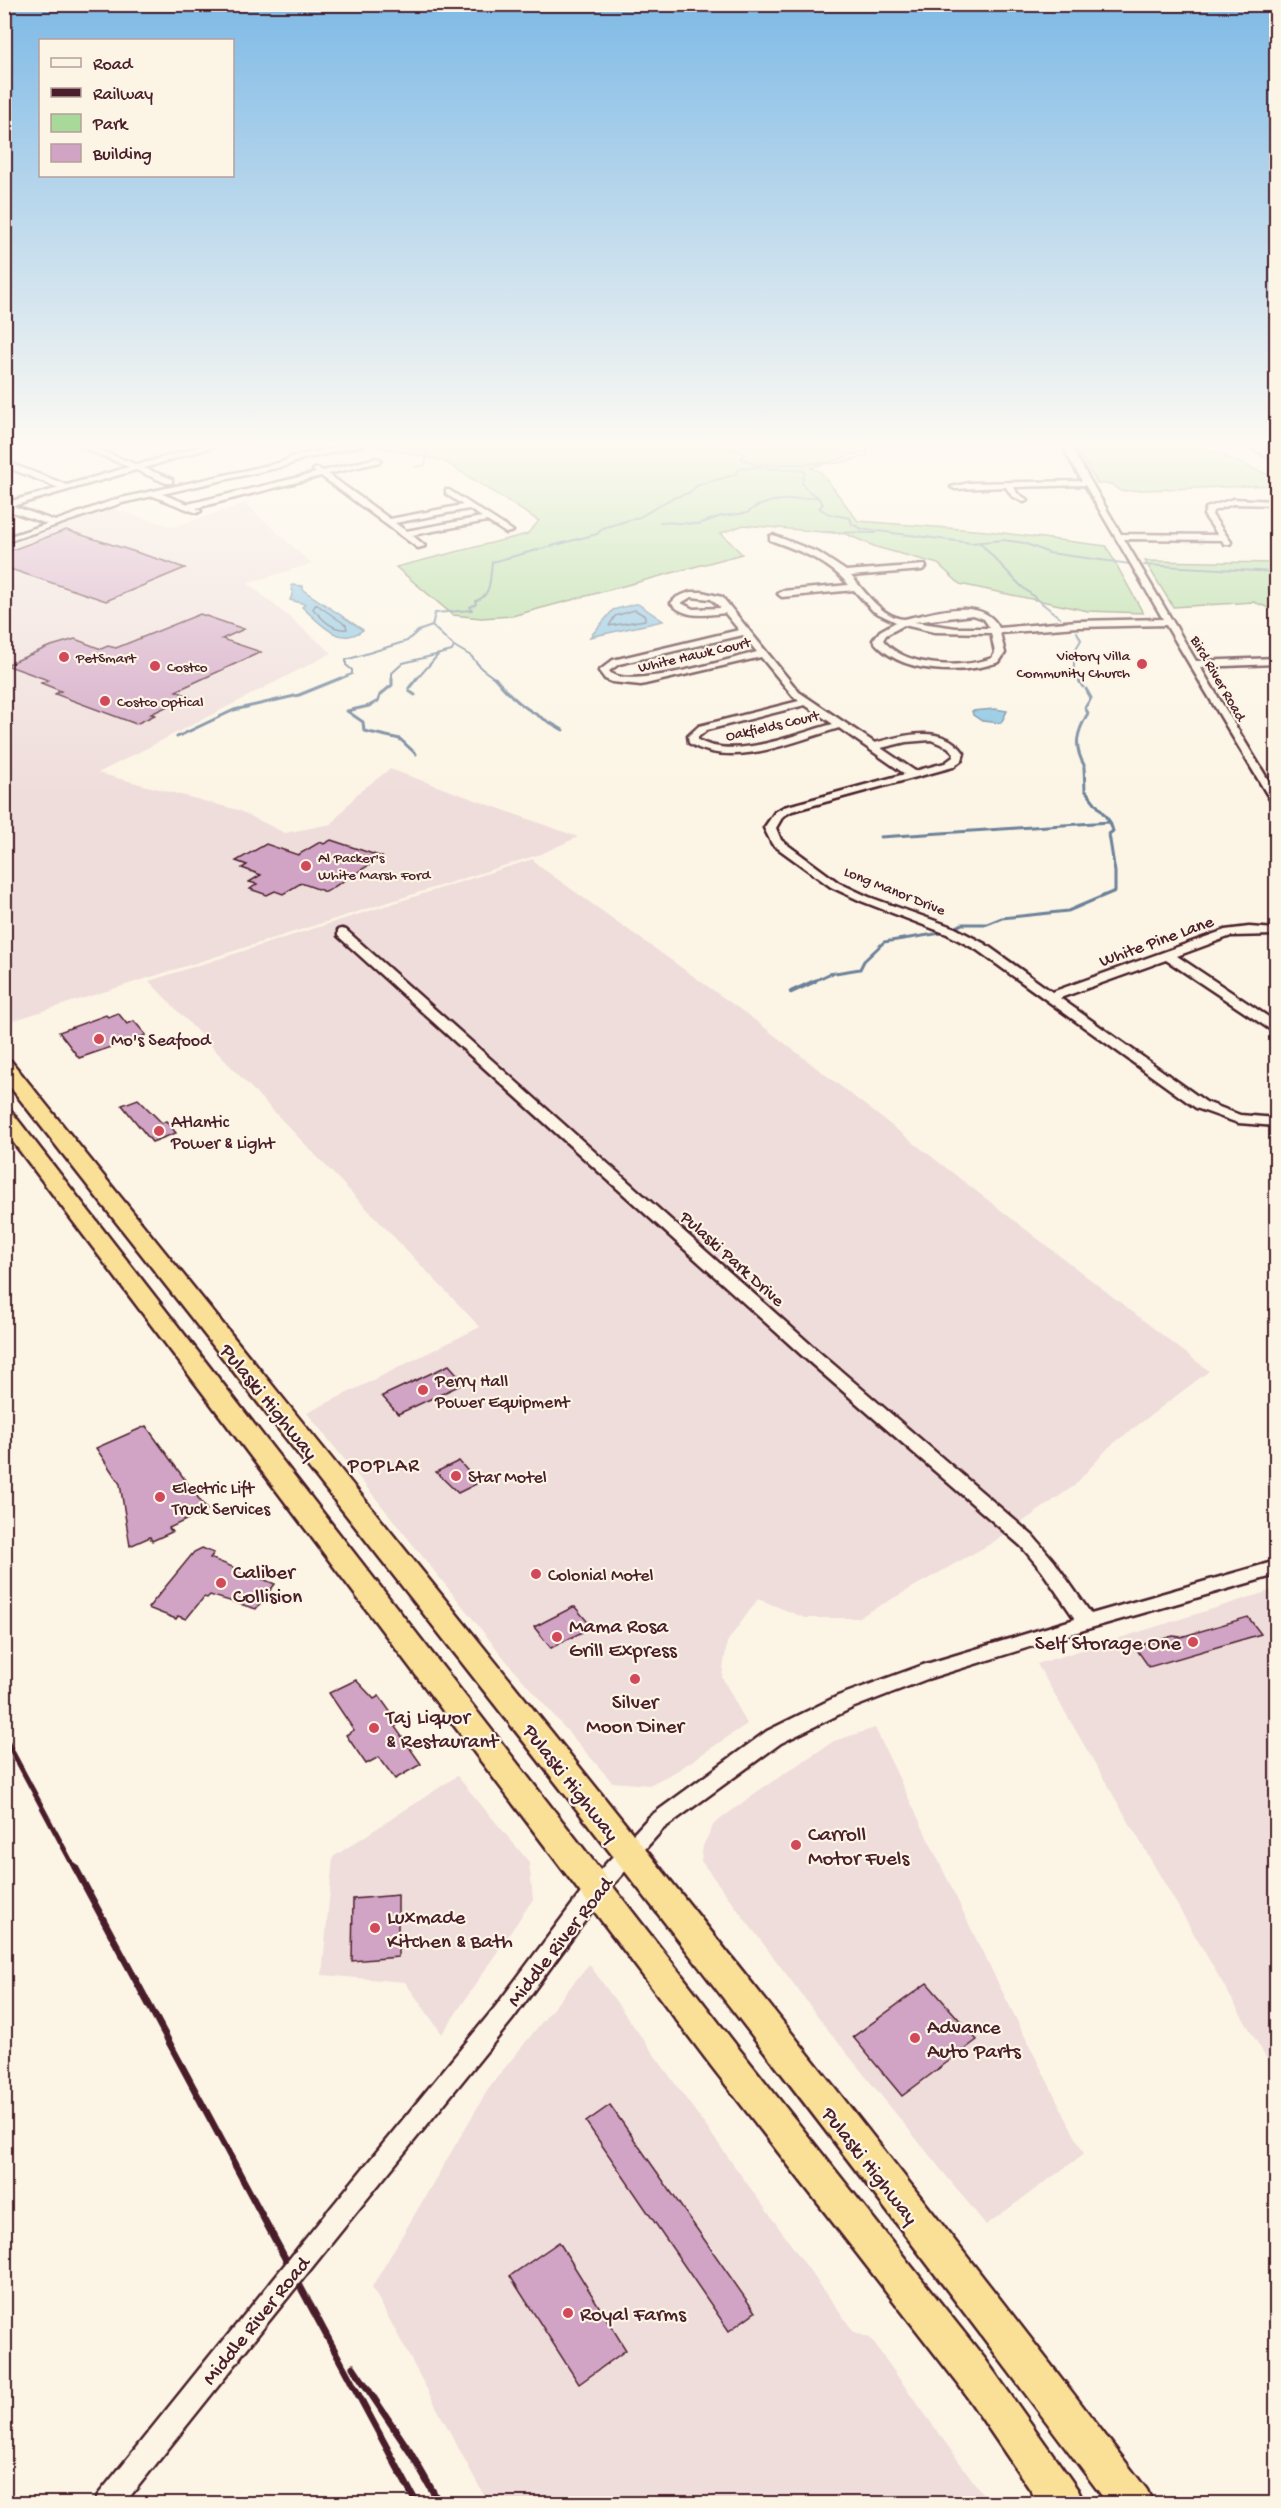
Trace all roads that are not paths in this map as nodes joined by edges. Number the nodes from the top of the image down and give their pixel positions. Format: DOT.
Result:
graph roads {
  1 [pos="827,561"];
  2 [pos="1134,561"];
  3 [pos="922,567"];
  4 [pos="845,574"];
  5 [pos="857,587"];
  6 [pos="782,594"];
  7 [pos="727,610"];
  8 [pos="1170,622"];
  9 [pos="904,623"];
  10 [pos="994,631"];
  11 [pos="743,632"];
  12 [pos="762,654"];
  13 [pos="1276,661"];
  14 [pos="1194,664"];
  15 [pos="806,702"];
  16 [pos="839,725"];
  17 [pos="872,747"];
  18 [pos="913,774"];
  19 [pos="1276,801"];
  20 [pos="1276,932"];
  21 [pos="342,933"];
  22 [pos="1167,956"];
  23 [pos="1050,997"];
  24 [pos="1276,1027"];
  25 [pos="4,1065"];
  26 [pos="4,1115"];
  27 [pos="1276,1122"];
  28 [pos="1276,1568"];
  29 [pos="1087,1622"];
  30 [pos="629,1854"];
  31 [pos="597,1889"];
  32 [pos="107,2504"];
  33 [pos="1064,2504"];
  34 [pos="1133,2504"];
  1 -- 4 [label="street"];
  2 -- 8 [label="street, Bird River Road"];
  3 -- 4 [label="street"];
  4 -- 5 [label="street"];
  5 -- 6 [label="street"];
  5 -- 9 [label="street"];
  7 -- 7 [label="street"];
  7 -- 11 [label="street"];
  8 -- 10 [label="street"];
  8 -- 14 [label="street, Bird River Road"];
  9 -- 10 [label="street"];
  9 -- 10 [label="street"];
  9 -- 10 [label="street"];
  11 -- 12 [label="street"];
  11 -- 12 [label="street, White Hawk Court"];
  12 -- 15 [label="street"];
  13 -- 14 [label="street"];
  14 -- 19 [label="street, Bird River Road"];
  15 -- 16 [label="street"];
  15 -- 16 [label="street, Oakfields Court"];
  16 -- 17 [label="street"];
  17 -- 18 [label="street"];
  17 -- 18 [label="street, Long Manor Drive"];
  18 -- 23 [label="street, Long Manor Drive"];
  20 -- 22 [label="street, White Pine Lane"];
  21 -- 29 [label="street, Pulaski Park Drive"];
  22 -- 23 [label="street, White Pine Lane"];
  22 -- 24 [label="street"];
  23 -- 27 [label="street, Long Manor Drive"];
  25 -- 30 [label="highway, Pulaski Highway"];
  26 -- 31 [label="highway, Pulaski Highway"];
  28 -- 29 [label="street, Middle River Road"];
  29 -- 30 [label="street, Middle River Road"];
  30 -- 31 [label="street, Middle River Road"];
  30 -- 34 [label="highway, Pulaski Highway"];
  31 -- 32 [label="street, Middle River Road, bridge"];
  31 -- 33 [label="highway, Pulaski Highway"];
}
